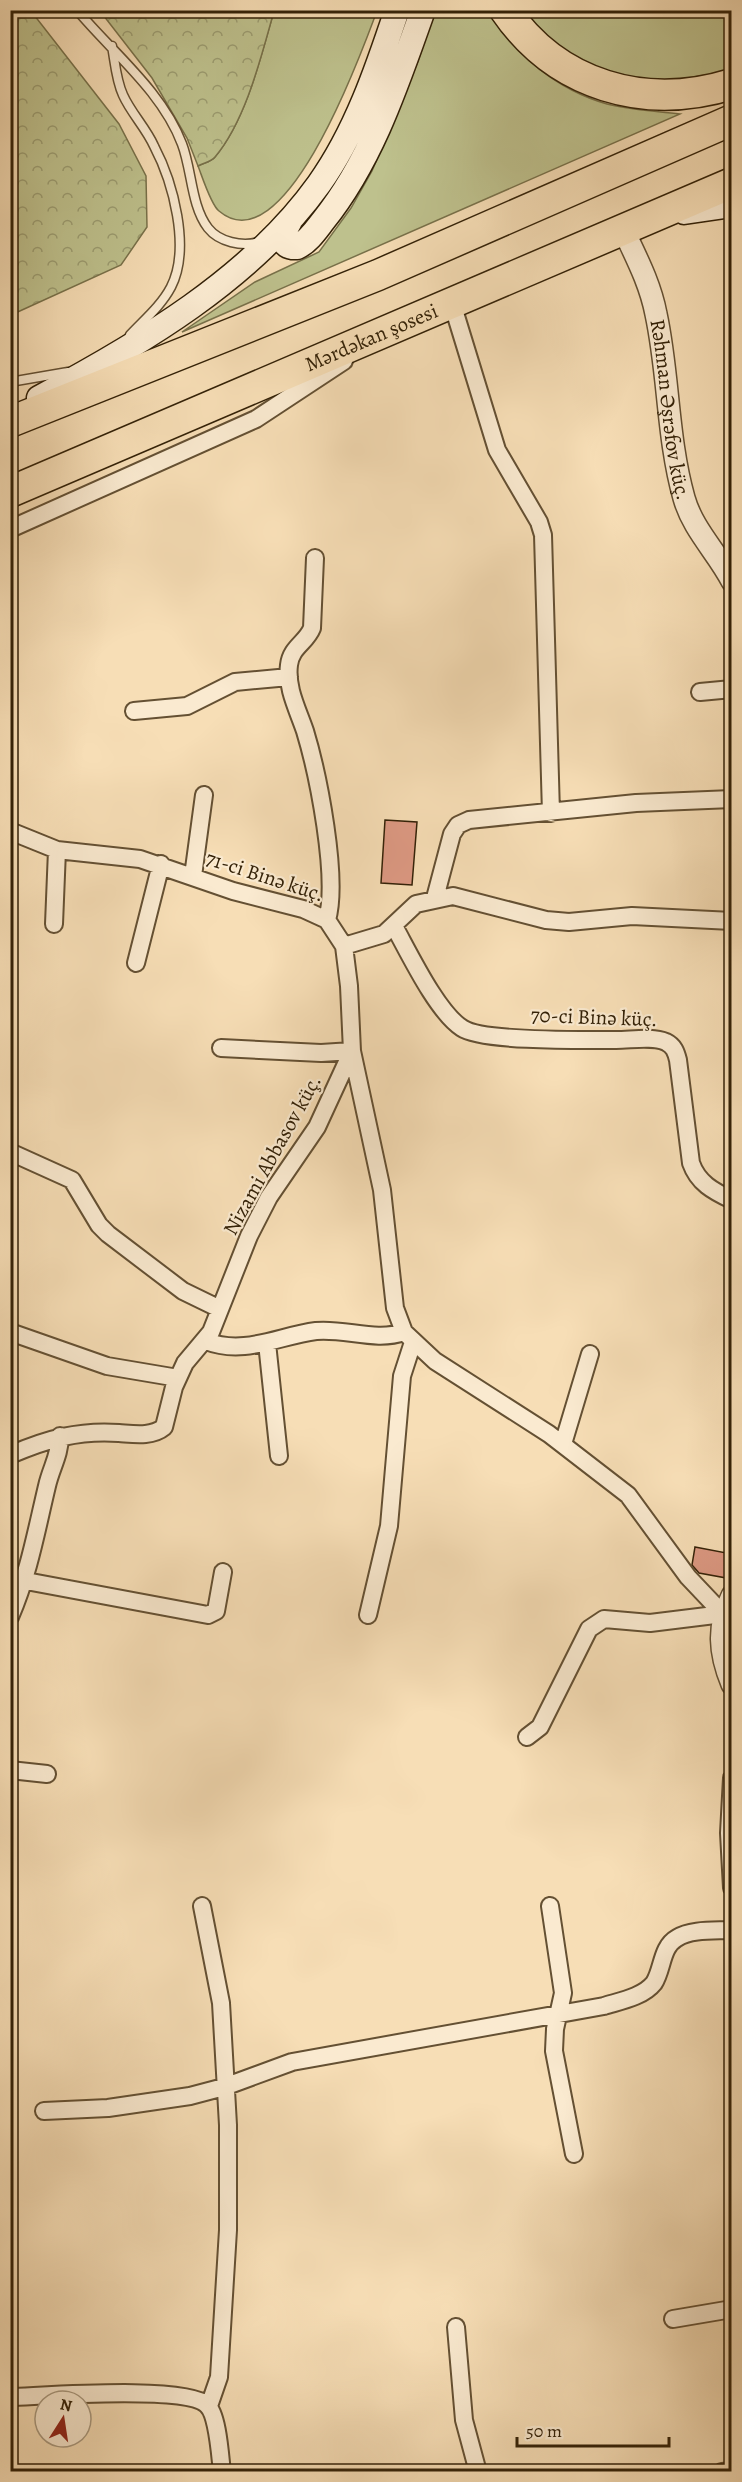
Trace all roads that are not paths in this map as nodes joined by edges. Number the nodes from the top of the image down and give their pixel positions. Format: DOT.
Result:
graph roads {
  1 [pos="77,10"];
  2 [pos="397,10"];
  3 [pos="423,10"];
  4 [pos="505,10"];
  5 [pos="85,15"];
  6 [pos="112,46"];
  7 [pos="732,84"];
  8 [pos="732,120"];
  9 [pos="732,183"];
  10 [pos="732,205"];
  11 [pos="290,221"];
  12 [pos="633,225"];
  13 [pos="272,237"];
  14 [pos="452,303"];
  15 [pos="251,323"];
  16 [pos="394,328"];
  17 [pos="172,346"];
  18 [pos="131,357"];
  19 [pos="99,367"];
  20 [pos="10,382"];
  21 [pos="10,413"];
  22 [pos="10,422"];
  23 [pos="10,492"];
  24 [pos="10,529"];
  25 [pos="315,558"];
  26 [pos="732,581"];
  27 [pos="289,677"];
  28 [pos="732,689"];
  29 [pos="700,692"];
  30 [pos="134,711"];
  31 [pos="204,795"];
  32 [pos="732,799"];
  33 [pos="551,813"];
  34 [pos="10,831"];
  35 [pos="57,850"];
  36 [pos="161,864"];
  37 [pos="193,876"];
  38 [pos="435,898"];
  39 [pos="327,920"];
  40 [pos="732,921"];
  41 [pos="54,924"];
  42 [pos="394,926"];
  43 [pos="344,946"];
  44 [pos="136,963"];
  45 [pos="221,1048"];
  46 [pos="352,1051"];
  47 [pos="10,1152"];
  48 [pos="732,1200"];
  49 [pos="220,1310"];
  50 [pos="10,1332"];
  51 [pos="408,1337"];
  52 [pos="206,1341"];
  53 [pos="267,1343"];
  54 [pos="590,1354"];
  55 [pos="178,1378"];
  56 [pos="60,1437"];
  57 [pos="563,1444"];
  58 [pos="10,1455"];
  59 [pos="279,1456"];
  60 [pos="223,1572"];
  61 [pos="26,1581"];
  62 [pos="727,1605"];
  63 [pos="368,1615"];
  64 [pos="10,1617"];
  65 [pos="732,1684"];
  66 [pos="527,1737"];
  67 [pos="10,1770"];
  68 [pos="47,1774"];
  69 [pos="732,1778"];
  70 [pos="732,1888"];
  71 [pos="202,1906"];
  72 [pos="550,1906"];
  73 [pos="732,1930"];
  74 [pos="558,2015"];
  75 [pos="224,2087"];
  76 [pos="44,2111"];
  77 [pos="574,2154"];
  78 [pos="732,2309"];
  79 [pos="673,2319"];
  80 [pos="456,2327"];
  81 [pos="10,2397"];
  82 [pos="209,2406"];
  83 [pos="732,2471"];
  84 [pos="222,2472"];
  85 [pos="478,2472"];
  86 [pos="722,2472"];
  1 -- 5 [label="lane"];
  2 -- 11 [label="main road"];
  3 -- 11 [label="main road"];
  4 -- 7 [label="highway"];
  5 -- 6 [label="lane"];
  6 -- 13 [label="lane"];
  6 -- 19 [label="lane"];
  8 -- 15 [label="highway"];
  9 -- 12 [label="highway, Mərdəkan şosesi"];
  10 -- 12 [label="main road"];
  11 -- 13 [label="main road"];
  12 -- 14 [label="highway, Mərdəkan şosesi"];
  12 -- 26 [label="street, Rəhman Əşrəfov küç."];
  13 -- 19 [label="main road"];
  14 -- 16 [label="highway, Mərdəkan şosesi"];
  14 -- 33 [label="street"];
  15 -- 17 [label="lane"];
  15 -- 22 [label="highway"];
  16 -- 23 [label="highway, Mərdəkan şosesi"];
  16 -- 24 [label="street"];
  18 -- 19 [label="lane"];
  19 -- 20 [label="lane"];
  19 -- 21 [label="main road"];
  25 -- 27 [label="street"];
  27 -- 30 [label="street"];
  27 -- 39 [label="street"];
  28 -- 29 [label="street"];
  31 -- 37 [label="street"];
  32 -- 33 [label="street"];
  33 -- 38 [label="street"];
  34 -- 35 [label="street, 71-ci Binə küç."];
  35 -- 36 [label="street, 71-ci Binə küç."];
  35 -- 41 [label="street"];
  36 -- 37 [label="street, 71-ci Binə küç."];
  36 -- 44 [label="street"];
  37 -- 39 [label="street, 71-ci Binə küç."];
  38 -- 40 [label="street"];
  38 -- 42 [label="street"];
  39 -- 43 [label="street, 71-ci Binə küç."];
  42 -- 43 [label="street"];
  42 -- 48 [label="street, 70-ci Binə küç."];
  43 -- 46 [label="street, Nizami Abbasov küç."];
  45 -- 46 [label="street"];
  46 -- 49 [label="street, Nizami Abbasov küç."];
  46 -- 51 [label="street"];
  47 -- 49 [label="street"];
  49 -- 52 [label="street, Nizami Abbasov küç."];
  50 -- 55 [label="street"];
  51 -- 53 [label="street"];
  51 -- 57 [label="street"];
  51 -- 63 [label="street"];
  52 -- 53 [label="street"];
  52 -- 55 [label="street, Nizami Abbasov küç."];
  53 -- 59 [label="street"];
  54 -- 57 [label="street"];
  55 -- 56 [label="street, Nizami Abbasov küç."];
  56 -- 58 [label="street, Nizami Abbasov küç."];
  56 -- 61 [label="street"];
  57 -- 62 [label="street"];
  60 -- 61 [label="street"];
  61 -- 64 [label="street"];
  62 -- 65 [label="street"];
  62 -- 66 [label="street"];
  67 -- 68 [label="street"];
  69 -- 70 [label="street"];
  71 -- 75 [label="street"];
  72 -- 74 [label="street"];
  73 -- 74 [label="street"];
  74 -- 75 [label="street"];
  74 -- 77 [label="street"];
  75 -- 76 [label="street"];
  75 -- 82 [label="street"];
  78 -- 79 [label="street"];
  80 -- 85 [label="street"];
  81 -- 82 [label="street"];
  82 -- 84 [label="street"];
  83 -- 86 [label="street"];
}
